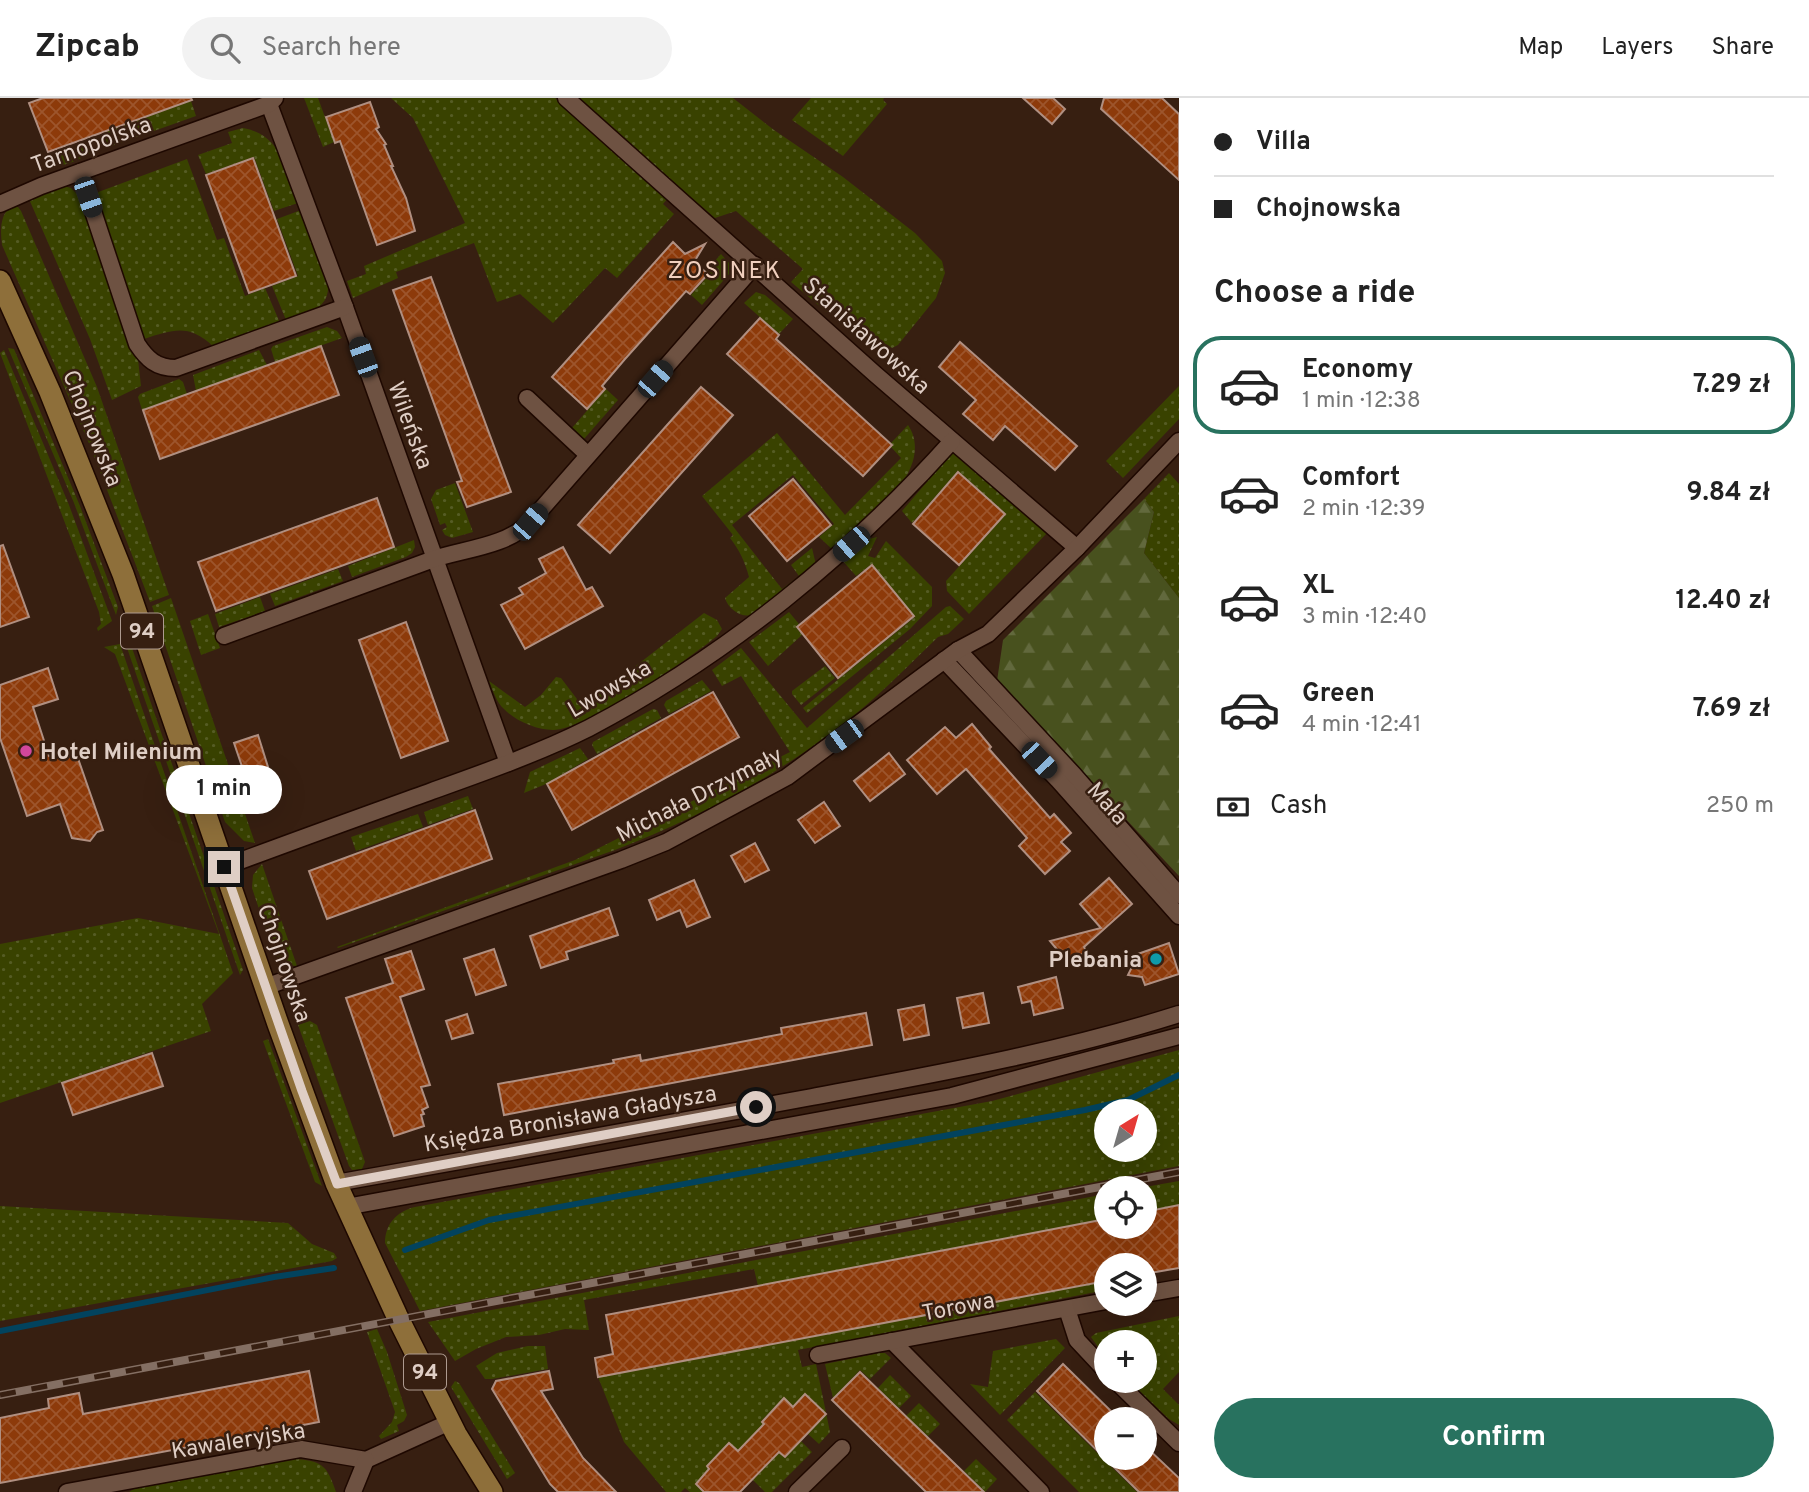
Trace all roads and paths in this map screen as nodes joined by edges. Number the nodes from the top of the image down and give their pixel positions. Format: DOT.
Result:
graph roads {
  1 [pos="566,98"];
  2 [pos="272,101"];
  3 [pos="80,172"];
  4 [pos="0,204"];
  5 [pos="755,265"];
  6 [pos="0,281"];
  7 [pos="345,307"];
  8 [pos="527,398"];
  9 [pos="952,441"];
  10 [pos="1179,441"];
  11 [pos="588,455"];
  12 [pos="1077,548"];
  13 [pos="434,559"];
  14 [pos="224,636"];
  15 [pos="951,655"];
  16 [pos="508,763"];
  17 [pos="224,867"];
  18 [pos="1179,895"];
  19 [pos="1179,916"];
  20 [pos="265,987"];
  21 [pos="1179,1014"];
  22 [pos="1179,1036"];
  23 [pos="337,1184"];
  24 [pos="346,1207"];
  25 [pos="1179,1288"];
  26 [pos="1157,1292"];
  27 [pos="1094,1303"];
  28 [pos="1067,1308"];
  29 [pos="892,1341"];
  30 [pos="818,1355"];
  31 [pos="1094,1358"];
  32 [pos="1128,1393"];
  33 [pos="450,1422"];
  34 [pos="1179,1443"];
  35 [pos="842,1448"];
  36 [pos="366,1460"];
  37 [pos="67,1492"];
  38 [pos="353,1492"];
  39 [pos="492,1492"];
  40 [pos="797,1492"];
  41 [pos="1041,1492"];
  1 -- 5 [label="street, Stanisławowska"];
  2 -- 3 [label="street, Tarnopolska"];
  2 -- 7 [label="street, Wileńska"];
  3 -- 4 [label="street, Tarnopolska"];
  3 -- 7 [label="street"];
  5 -- 9 [label="street, Stanisławowska"];
  5 -- 11 [label="street"];
  6 -- 17 [label="main road, Chojnowska / 94"];
  7 -- 13 [label="street, Wileńska"];
  8 -- 11 [label="street"];
  9 -- 12 [label="street, Stanisławowska"];
  9 -- 16 [label="street, Lwowska"];
  10 -- 12 [label="street, Michała Drzymały"];
  11 -- 13 [label="street"];
  12 -- 15 [label="street, Michała Drzymały"];
  13 -- 14 [label="street"];
  13 -- 16 [label="street, Wileńska"];
  15 -- 18 [label="street, Mała"];
  15 -- 19 [label="street, Mała"];
  15 -- 20 [label="street, Michała Drzymały"];
  16 -- 17 [label="street, Lwowska"];
  17 -- 20 [label="main road, Chojnowska / 94"];
  20 -- 23 [label="main road, Chojnowska / 94"];
  21 -- 23 [label="street, Księdza Bronisława Gładysza"];
  22 -- 24 [label="street, Księdza Bronisława Gładysza"];
  23 -- 24 [label="main road, Chojnowska / 94"];
  24 -- 33 [label="main road, Chojnowska / 94"];
  25 -- 26 [label="street"];
  27 -- 28 [label="street, Torowa"];
  28 -- 29 [label="street, Torowa"];
  28 -- 31 [label="street"];
  29 -- 30 [label="street, Torowa"];
  29 -- 41 [label="street"];
  32 -- 34 [label="street"];
  33 -- 36 [label="street"];
  33 -- 39 [label="main road, Chojnowska / 94"];
  35 -- 40 [label="street"];
  36 -- 37 [label="street, Kawaleryjska"];
  36 -- 38 [label="street"];
}
